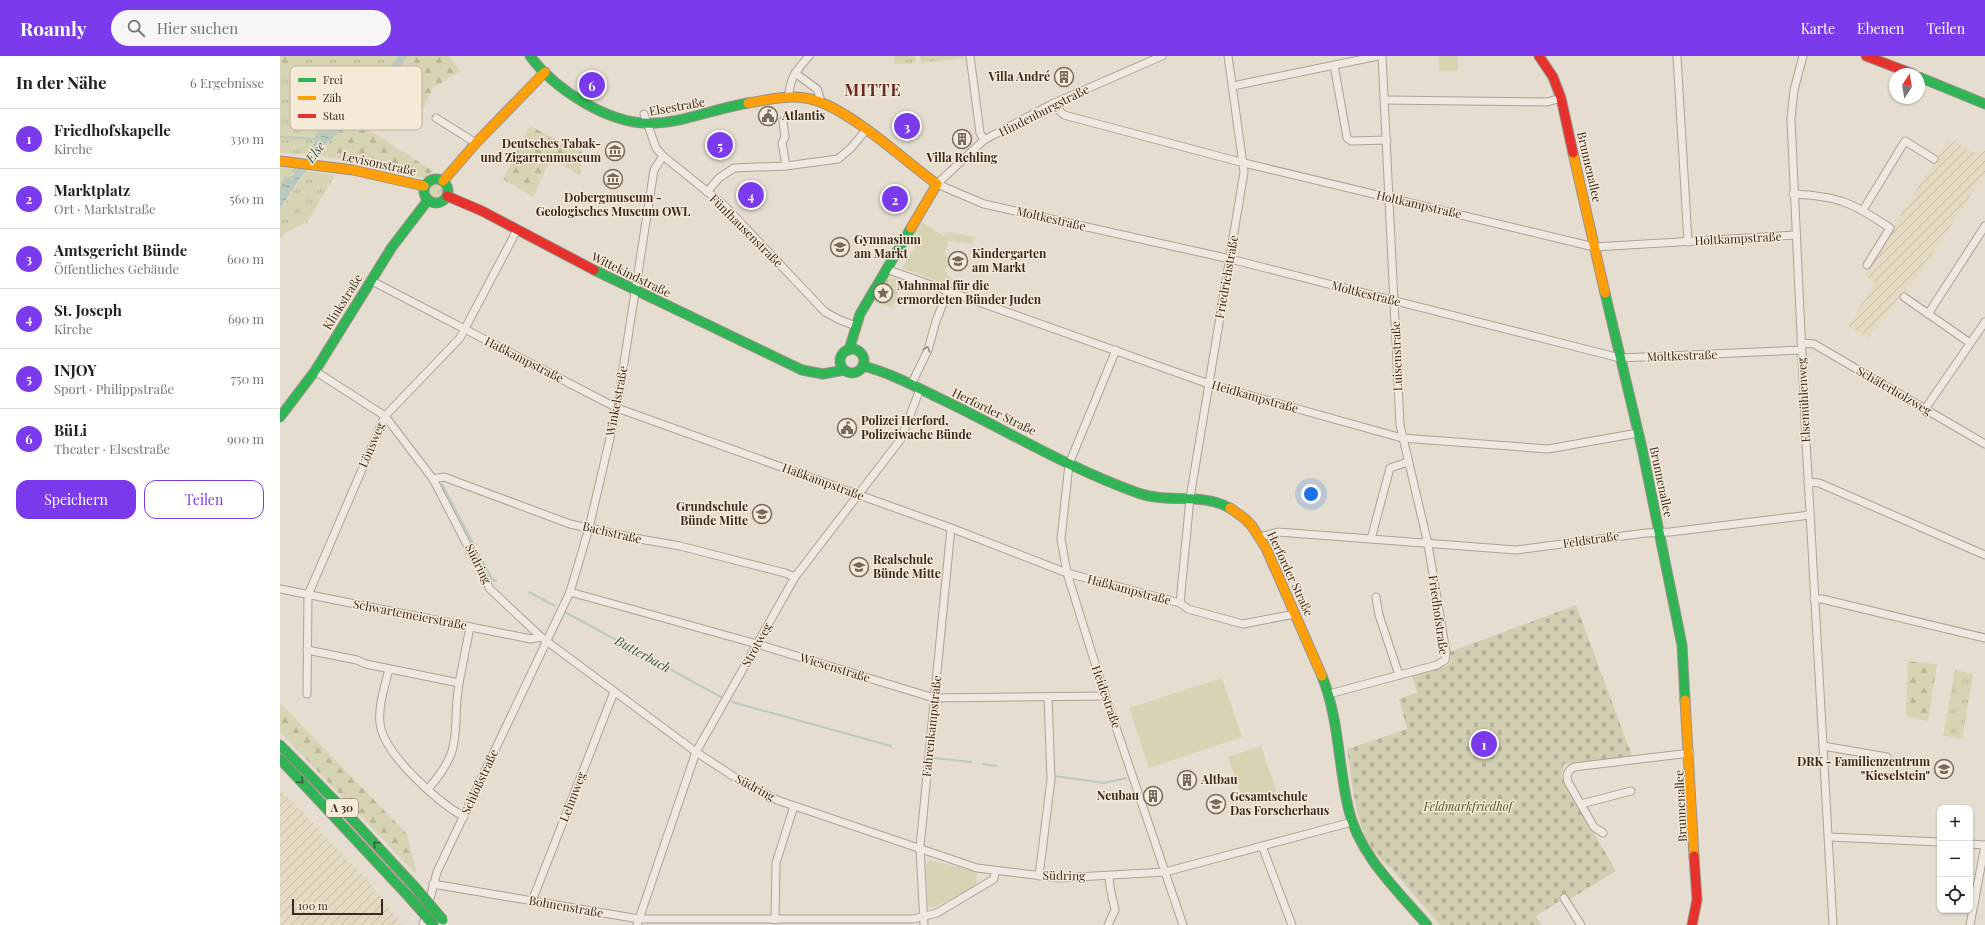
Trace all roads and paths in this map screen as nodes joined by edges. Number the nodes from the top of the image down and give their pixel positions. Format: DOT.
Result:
graph roads {
  1 [pos="530,56"];
  2 [pos="537,56"];
  3 [pos="809,56"];
  4 [pos="970,56"];
  5 [pos="1162,56"];
  6 [pos="1228,56"];
  7 [pos="1378,56"];
  8 [pos="1382,56"];
  9 [pos="1539,56"];
  10 [pos="1677,56"];
  11 [pos="1803,56"];
  12 [pos="1866,56"];
  13 [pos="1334,64"];
  14 [pos="1897,68"];
  15 [pos="545,72"];
  16 [pos="795,74"];
  17 [pos="1925,79"];
  18 [pos="1233,86"];
  19 [pos="789,97"];
  20 [pos="1562,98"];
  21 [pos="1385,100"];
  22 [pos="821,101"];
  23 [pos="1052,104"];
  24 [pos="1985,104"];
  25 [pos="644,114"];
  26 [pos="436,118"];
  27 [pos="783,121"];
  28 [pos="648,125"];
  29 [pos="866,130"];
  30 [pos="984,140"];
  31 [pos="1388,140"];
  32 [pos="476,143"];
  33 [pos="663,156"];
  34 [pos="1934,159"];
  35 [pos="280,161"];
  36 [pos="1244,163"];
  37 [pos="786,166"];
  38 [pos="443,181"];
  39 [pos="937,184"];
  40 [pos="424,186"];
  41 [pos="707,192"];
  42 [pos="1794,194"];
  43 [pos="447,196"];
  44 [pos="1390,198"];
  45 [pos="428,200"];
  46 [pos="1863,210"];
  47 [pos="1985,226"];
  48 [pos="518,230"];
  49 [pos="1796,236"];
  50 [pos="1688,242"];
  51 [pos="1594,247"];
  52 [pos="1230,259"];
  53 [pos="1867,265"];
  54 [pos="886,269"];
  55 [pos="370,280"];
  56 [pos="635,291"];
  57 [pos="948,291"];
  58 [pos="1904,297"];
  59 [pos="1395,302"];
  60 [pos="1928,314"];
  61 [pos="1985,322"];
  62 [pos="856,328"];
  63 [pos="465,330"];
  64 [pos="1800,342"];
  65 [pos="1970,343"];
  66 [pos="849,350"];
  67 [pos="1116,350"];
  68 [pos="1801,350"];
  69 [pos="1620,358"];
  70 [pos="862,359"];
  71 [pos="842,366"];
  72 [pos="315,371"];
  73 [pos="1209,384"];
  74 [pos="911,385"];
  75 [pos="920,389"];
  76 [pos="617,408"];
  77 [pos="1925,409"];
  78 [pos="385,416"];
  79 [pos="280,417"];
  80 [pos="1638,433"];
  81 [pos="1402,438"];
  82 [pos="1985,444"];
  83 [pos="1408,462"];
  84 [pos="1069,464"];
  85 [pos="433,479"];
  86 [pos="1808,482"];
  87 [pos="859,495"];
  88 [pos="1190,498"];
  89 [pos="1810,515"];
  90 [pos="588,528"];
  91 [pos="951,528"];
  92 [pos="1660,532"];
  93 [pos="1260,536"];
  94 [pos="1371,539"];
  95 [pos="1428,544"];
  96 [pos="1985,556"];
  97 [pos="1067,573"];
  98 [pos="795,577"];
  99 [pos="280,589"];
  100 [pos="570,592"];
  101 [pos="308,594"];
  102 [pos="1376,597"];
  103 [pos="1814,599"];
  104 [pos="1180,603"];
  105 [pos="1295,614"];
  106 [pos="470,627"];
  107 [pos="1985,638"];
  108 [pos="543,639"];
  109 [pos="757,644"];
  110 [pos="307,650"];
  111 [pos="389,669"];
  112 [pos="1399,676"];
  113 [pos="459,682"];
  114 [pos="614,692"];
  115 [pos="307,694"];
  116 [pos="1329,694"];
  117 [pos="1105,696"];
  118 [pos="1048,697"];
  119 [pos="934,698"];
  120 [pos="280,745"];
  121 [pos="1823,746"];
  122 [pos="696,752"];
  123 [pos="1690,753"];
  124 [pos="1887,757"];
  125 [pos="280,759"];
  126 [pos="428,789"];
  127 [pos="1631,790"];
  128 [pos="1580,804"];
  129 [pos="794,806"];
  130 [pos="464,817"];
  131 [pos="1352,822"];
  132 [pos="1604,833"];
  133 [pos="1829,837"];
  134 [pos="1937,842"];
  135 [pos="1973,844"];
  136 [pos="1985,845"];
  137 [pos="1262,846"];
  138 [pos="920,847"];
  139 [pos="995,871"];
  140 [pos="1165,872"];
  141 [pos="1039,876"];
  142 [pos="1109,876"];
  143 [pos="433,884"];
  144 [pos="1564,898"];
  145 [pos="532,901"];
  146 [pos="924,917"];
  147 [pos="775,920"];
  148 [pos="638,922"];
  149 [pos="445,923"];
  150 [pos="424,925"];
  151 [pos="434,925"];
  152 [pos="924,925"];
  153 [pos="1108,925"];
  154 [pos="1183,925"];
  155 [pos="1292,925"];
  156 [pos="1426,925"];
  157 [pos="1582,925"];
  158 [pos="1692,925"];
  159 [pos="1833,925"];
  160 [pos="1970,925"];
  1 -- 15 [label="main road, Elsestraße"];
  2 -- 15 [label="main road, Elsestraße"];
  3 -- 16 [label="street"];
  4 -- 30 [label="street"];
  5 -- 23 [label="street, Hindenburgstraße"];
  6 -- 18 [label="street, Friedrichstraße"];
  7 -- 13 [label="street"];
  8 -- 21 [label="street, Luisenstraße"];
  9 -- 20 [label="main road, Brunnenallee"];
  10 -- 50 [label="street"];
  11 -- 42 [label="street, Elsemühlenweg"];
  12 -- 14 [label="main road"];
  13 -- 18 [label="street"];
  13 -- 31 [label="street"];
  15 -- 28 [label="main road, Elsestraße"];
  15 -- 32 [label="main road"];
  16 -- 19 [label="street"];
  16 -- 22 [label="street"];
  17 -- 24 [label="main road"];
  18 -- 36 [label="street, Friedrichstraße"];
  19 -- 22 [label="main road, Elsestraße"];
  19 -- 28 [label="main road, Elsestraße"];
  20 -- 21 [label="street"];
  20 -- 51 [label="main road, Brunnenallee"];
  21 -- 31 [label="street, Luisenstraße"];
  22 -- 29 [label="main road"];
  23 -- 30 [label="street, Hindenburgstraße"];
  23 -- 36 [label="street, Holtkampstraße"];
  25 -- 28 [label="street, Fünfhausenstraße"];
  26 -- 32 [label="street"];
  27 -- 37 [label="street"];
  28 -- 33 [label="street, Fünfhausenstraße"];
  29 -- 37 [label="street"];
  29 -- 39 [label="main road"];
  30 -- 39 [label="street, Hindenburgstraße"];
  31 -- 44 [label="street, Luisenstraße"];
  32 -- 38 [label="main road"];
  33 -- 41 [label="street, Fünfhausenstraße"];
  33 -- 56 [label="street, Winkelstraße"];
  34 -- 46 [label="street"];
  35 -- 40 [label="main road, Levisonstraße"];
  36 -- 44 [label="street, Holtkampstraße"];
  36 -- 52 [label="street, Friedrichstraße"];
  37 -- 41 [label="street"];
  38 -- 40 [label="main road"];
  38 -- 43 [label="main road"];
  39 -- 52 [label="street, Moltkestraße"];
  39 -- 54 [label="main road"];
  40 -- 45 [label="main road"];
  41 -- 62 [label="street, Fünfhausenstraße"];
  42 -- 46 [label="street"];
  42 -- 49 [label="street, Elsemühlenweg"];
  43 -- 45 [label="main road"];
  43 -- 48 [label="main road, Wittekindstraße"];
  44 -- 51 [label="street, Holtkampstraße"];
  44 -- 59 [label="street, Luisenstraße"];
  45 -- 55 [label="main road, Klinkstraße"];
  46 -- 53 [label="street"];
  47 -- 60 [label="street"];
  48 -- 56 [label="main road, Wittekindstraße"];
  48 -- 63 [label="street, Lönsweg"];
  49 -- 50 [label="street, Holtkampstraße"];
  49 -- 64 [label="street, Elsemühlenweg"];
  50 -- 51 [label="street, Holtkampstraße"];
  51 -- 69 [label="main road, Brunnenallee"];
  52 -- 59 [label="street, Moltkestraße"];
  52 -- 73 [label="street, Friedrichstraße"];
  54 -- 57 [label="street, Heidkampstraße"];
  54 -- 62 [label="main road"];
  55 -- 63 [label="street, Haßkampstraße"];
  55 -- 72 [label="main road, Klinkstraße"];
  56 -- 71 [label="main road, Wittekindstraße"];
  56 -- 76 [label="street, Winkelstraße"];
  57 -- 67 [label="street, Heidkampstraße"];
  74 -- 57 [label="street, one-way"];
  58 -- 60 [label="street"];
  59 -- 69 [label="street, Moltkestraße"];
  59 -- 81 [label="street, Luisenstraße"];
  60 -- 65 [label="street"];
  61 -- 65 [label="street"];
  62 -- 66 [label="main road"];
  62 -- 70 [label="main road"];
  63 -- 76 [label="street, Haßkampstraße"];
  63 -- 78 [label="street, Lönsweg"];
  64 -- 68 [label="street, Elsemühlenweg"];
  64 -- 77 [label="street, Schäferholzweg"];
  65 -- 77 [label="street"];
  66 -- 70 [label="main road"];
  66 -- 71 [label="main road"];
  67 -- 73 [label="street, Heidkampstraße"];
  67 -- 84 [label="street, Heidestraße"];
  68 -- 69 [label="street, Moltkestraße"];
  68 -- 86 [label="street, Elsemühlenweg"];
  69 -- 80 [label="main road, Brunnenallee"];
  70 -- 71 [label="main road"];
  70 -- 74 [label="main road, Herforder Straße"];
  72 -- 78 [label="street, Südring"];
  72 -- 79 [label="main road, Klinkstraße"];
  73 -- 81 [label="street, Heidkampstraße"];
  73 -- 88 [label="street, Friedrichstraße"];
  74 -- 75 [label="main road, Herforder Straße"];
  75 -- 84 [label="main road, Herforder Straße"];
  75 -- 87 [label="street, Strotweg"];
  76 -- 87 [label="street, Haßkampstraße"];
  76 -- 90 [label="street, Winkelstraße"];
  77 -- 82 [label="street, Schäferholzweg"];
  78 -- 85 [label="street, Südring"];
  78 -- 101 [label="street, Lönsweg"];
  80 -- 81 [label="street, Heidkampstraße"];
  80 -- 92 [label="main road, Brunnenallee"];
  81 -- 83 [label="street, Luisenstraße"];
  83 -- 94 [label="street"];
  83 -- 95 [label="street, Luisenstraße"];
  84 -- 88 [label="main road, Herforder Straße"];
  84 -- 97 [label="street, Heidestraße"];
  85 -- 90 [label="street, Bachstraße"];
  85 -- 108 [label="street, Südring"];
  86 -- 89 [label="street, Elsemühlenweg"];
  86 -- 96 [label="street"];
  87 -- 91 [label="street, Haßkampstraße"];
  87 -- 98 [label="street, Strotweg"];
  88 -- 93 [label="main road, Herforder Straße"];
  88 -- 104 [label="street, Friedrichstraße"];
  89 -- 92 [label="street, Feldstraße"];
  89 -- 103 [label="street, Elsemühlenweg"];
  90 -- 98 [label="street, Bachstraße"];
  90 -- 100 [label="street, Winkelstraße"];
  91 -- 97 [label="street, Haßkampstraße"];
  91 -- 119 [label="street, Fahrenkampstraße"];
  92 -- 95 [label="street, Feldstraße"];
  92 -- 123 [label="main road, Brunnenallee"];
  93 -- 94 [label="street, Feldstraße"];
  93 -- 105 [label="main road, Herforder Straße"];
  94 -- 95 [label="street, Feldstraße"];
  95 -- 112 [label="street, Friedhofstraße"];
  97 -- 104 [label="street, Haßkampstraße"];
  97 -- 117 [label="street, Heidestraße"];
  98 -- 109 [label="street, Strotweg"];
  99 -- 101 [label="street, Schwartemeierstraße"];
  100 -- 108 [label="street, Winkelstraße"];
  100 -- 109 [label="street, Wiesenstraße"];
  101 -- 106 [label="street, Schwartemeierstraße"];
  101 -- 110 [label="street, Lönsweg"];
  102 -- 112 [label="street"];
  103 -- 107 [label="street"];
  103 -- 121 [label="street, Elsemühlenweg"];
  104 -- 105 [label="street, Haßkampstraße"];
  105 -- 116 [label="main road, Herforder Straße"];
  106 -- 108 [label="street, Schwartemeierstraße"];
  106 -- 113 [label="street"];
  108 -- 114 [label="street, Südring"];
  108 -- 130 [label="street, Schloßstraße"];
  109 -- 119 [label="street, Wiesenstraße"];
  109 -- 122 [label="street, Strotweg"];
  110 -- 111 [label="street"];
  110 -- 115 [label="street, Lönsweg"];
  111 -- 113 [label="street"];
  111 -- 126 [label="street"];
  112 -- 116 [label="street, Friedhofstraße"];
  113 -- 126 [label="street"];
  114 -- 122 [label="street, Südring"];
  114 -- 145 [label="street, Lehmweg"];
  116 -- 131 [label="main road, Herforder Straße"];
  117 -- 118 [label="street, Wiesenstraße"];
  117 -- 140 [label="street, Heidestraße"];
  118 -- 119 [label="street, Wiesenstraße"];
  118 -- 141 [label="street"];
  119 -- 138 [label="street, Fahrenkampstraße"];
  149 -- 120 [label="main road, A 30, one-way, bridge"];
  121 -- 124 [label="street"];
  121 -- 133 [label="street, Elsemühlenweg"];
  122 -- 129 [label="street, Südring"];
  122 -- 148 [label="street, Strotweg"];
  123 -- 128 [label="street"];
  123 -- 158 [label="main road, Brunnenallee"];
  125 -- 151 [label="main road, A 30, one-way, bridge"];
  126 -- 130 [label="street"];
  127 -- 128 [label="street"];
  128 -- 132 [label="street"];
  129 -- 138 [label="street, Südring"];
  129 -- 147 [label="street"];
  130 -- 143 [label="street, Schloßstraße"];
  131 -- 137 [label="street, Südring"];
  131 -- 156 [label="main road, Herforder Straße"];
  133 -- 134 [label="street"];
  133 -- 159 [label="street, Elsemühlenweg"];
  135 -- 136 [label="street"];
  136 -- 160 [label="street"];
  137 -- 140 [label="street, Südring"];
  137 -- 155 [label="street"];
  138 -- 139 [label="street, Südring"];
  138 -- 146 [label="street, Fahrenkampstraße"];
  139 -- 141 [label="street, Südring"];
  139 -- 146 [label="street, Bohnenstraße"];
  140 -- 142 [label="street, Südring"];
  140 -- 154 [label="street, Heidestraße"];
  141 -- 142 [label="street, Südring"];
  142 -- 153 [label="street"];
  143 -- 145 [label="street, Bohnenstraße"];
  143 -- 150 [label="street, Schloßstraße"];
  144 -- 157 [label="street"];
  145 -- 148 [label="street, Bohnenstraße"];
  146 -- 147 [label="street, Bohnenstraße"];
  146 -- 152 [label="street, Fahrenkampstraße"];
  147 -- 148 [label="street, Bohnenstraße"];
}
